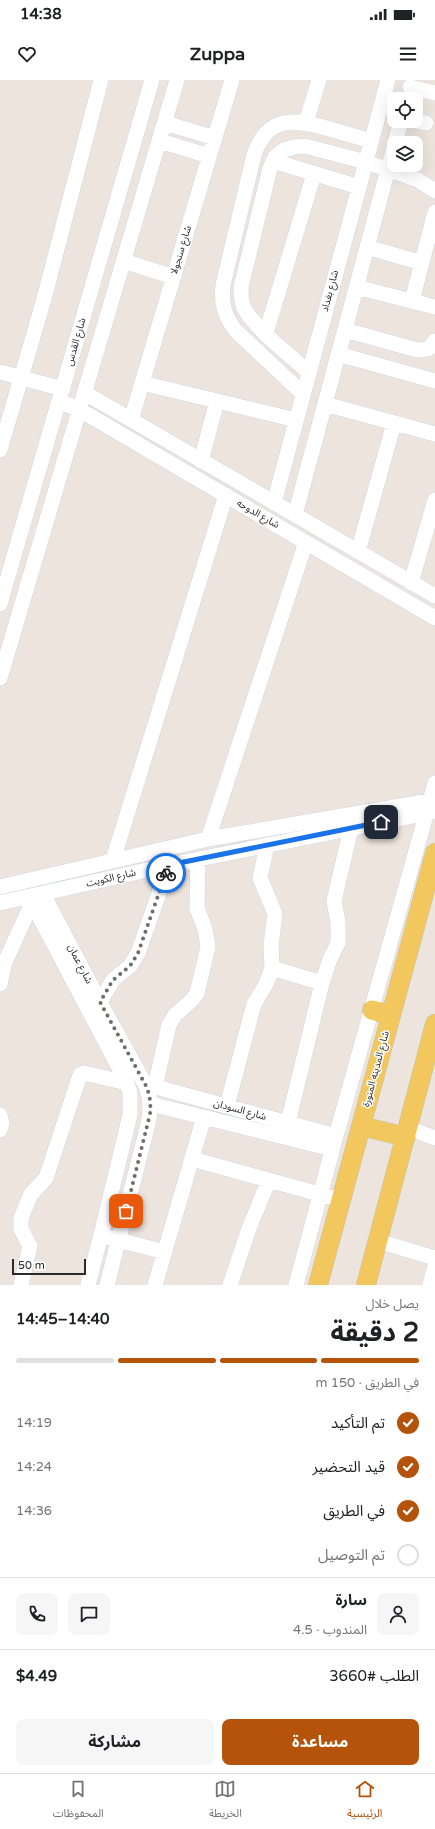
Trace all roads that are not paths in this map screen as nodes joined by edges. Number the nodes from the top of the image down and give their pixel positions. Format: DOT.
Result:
graph roads {
  1 [pos="102,80"];
  2 [pos="152,80"];
  3 [pos="177,80"];
  4 [pos="232,80"];
  5 [pos="320,80"];
  6 [pos="388,80"];
  7 [pos="410,89"];
  8 [pos="435,93"];
  9 [pos="306,122"];
  10 [pos="165,123"];
  11 [pos="214,138"];
  12 [pos="160,141"];
  13 [pos="371,142"];
  14 [pos="209,156"];
  15 [pos="273,161"];
  16 [pos="366,162"];
  17 [pos="387,169"];
  18 [pos="387,172"];
  19 [pos="396,172"];
  20 [pos="314,174"];
  21 [pos="359,187"];
  22 [pos="435,191"];
  23 [pos="119,192"];
  24 [pos="142,199"];
  25 [pos="435,212"];
  26 [pos="367,248"];
  27 [pos="124,262"];
  28 [pos="422,263"];
  29 [pos="173,277"];
  30 [pos="356,286"];
  31 [pos="222,297"];
  32 [pos="241,297"];
  33 [pos="412,301"];
  34 [pos="326,306"];
  35 [pos="435,307"];
  36 [pos="349,312"];
  37 [pos="345,330"];
  38 [pos="266,333"];
  39 [pos="435,341"];
  40 [pos="338,354"];
  41 [pos="0,372"];
  42 [pos="308,372"];
  43 [pos="21,377"];
  44 [pos="435,381"];
  45 [pos="142,383"];
  46 [pos="85,393"];
  47 [pos="302,393"];
  48 [pos="61,395"];
  49 [pos="217,401"];
  50 [pos="325,404"];
  51 [pos="80,410"];
  52 [pos="131,420"];
  53 [pos="296,420"];
  54 [pos="394,423"];
  55 [pos="435,434"];
  56 [pos="0,450"];
  57 [pos="201,461"];
  58 [pos="40,464"];
  59 [pos="62,470"];
  60 [pos="226,495"];
  61 [pos="435,500"];
  62 [pos="271,501"];
  63 [pos="260,515"];
  64 [pos="296,515"];
  65 [pos="306,542"];
  66 [pos="358,552"];
  67 [pos="411,583"];
  68 [pos="435,596"];
  69 [pos="0,604"];
  70 [pos="435,618"];
  71 [pos="0,678"];
  72 [pos="435,783"];
  73 [pos="431,806"];
  74 [pos="351,828"];
  75 [pos="208,839"];
  76 [pos="267,845"];
  77 [pos="155,850"];
  78 [pos="435,853"];
  79 [pos="198,859"];
  80 [pos="113,860"];
  81 [pos="164,866"];
  82 [pos="0,887"];
  83 [pos="35,898"];
  84 [pos="0,903"];
  85 [pos="272,968"];
  86 [pos="322,983"];
  87 [pos="0,984"];
  88 [pos="100,1002"];
  89 [pos="372,1010"];
  90 [pos="390,1015"];
  91 [pos="435,1024"];
  92 [pos="431,1057"];
  93 [pos="127,1072"];
  94 [pos="150,1086"];
  95 [pos="151,1104"];
  96 [pos="227,1106"];
  97 [pos="0,1116"];
  98 [pos="204,1117"];
  99 [pos="288,1123"];
  100 [pos="361,1126"];
  101 [pos="0,1130"];
  102 [pos="407,1133"];
  103 [pos="435,1138"];
  104 [pos="334,1142"];
  105 [pos="192,1159"];
  106 [pos="268,1180"];
  107 [pos="321,1194"];
  108 [pos="341,1200"];
  109 [pos="101,1236"];
  110 [pos="119,1240"];
  111 [pos="378,1241"];
  112 [pos="165,1252"];
  113 [pos="435,1258"];
  114 [pos="435,1266"];
  115 [pos="21,1285"];
  116 [pos="88,1285"];
  117 [pos="107,1285"];
  118 [pos="156,1285"];
  119 [pos="230,1285"];
  120 [pos="296,1285"];
  121 [pos="318,1285"];
  122 [pos="366,1285"];
  123 [pos="430,1285"];
  1 -- 43 [label="street"];
  2 -- 23 [label="street, شارع القدس"];
  3 -- 10 [label="street"];
  4 -- 11 [label="street, شارع سنجولا"];
  5 -- 9 [label="street"];
  6 -- 13 [label="street, شارع بغداد"];
  7 -- 8 [label="street"];
  9 -- 13 [label="street"];
  9 -- 31 [label="street"];
  10 -- 11 [label="street"];
  10 -- 12 [label="street"];
  11 -- 14 [label="street, شارع سنجولا"];
  12 -- 14 [label="street"];
  12 -- 24 [label="street"];
  13 -- 16 [label="street, شارع بغداد"];
  14 -- 29 [label="street, شارع سنجولا"];
  15 -- 16 [label="street"];
  15 -- 20 [label="street"];
  15 -- 32 [label="street"];
  16 -- 17 [label="street"];
  16 -- 21 [label="street, شارع بغداد"];
  18 -- 26 [label="street"];
  19 -- 22 [label="street"];
  20 -- 21 [label="street"];
  20 -- 38 [label="street"];
  21 -- 34 [label="street, شارع بغداد"];
  23 -- 24 [label="street"];
  23 -- 48 [label="street, شارع القدس"];
  24 -- 27 [label="street"];
  25 -- 28 [label="street"];
  26 -- 28 [label="street"];
  26 -- 30 [label="street"];
  27 -- 29 [label="street"];
  27 -- 46 [label="street"];
  28 -- 33 [label="street"];
  29 -- 45 [label="street, شارع سنجولا"];
  30 -- 33 [label="street"];
  30 -- 36 [label="street"];
  31 -- 32 [label="street"];
  31 -- 47 [label="street"];
  32 -- 38 [label="street"];
  33 -- 35 [label="street"];
  34 -- 36 [label="street"];
  34 -- 42 [label="street, شارع بغداد"];
  36 -- 37 [label="street"];
  37 -- 39 [label="street"];
  37 -- 40 [label="street"];
  38 -- 42 [label="street"];
  40 -- 44 [label="street"];
  40 -- 50 [label="street"];
  41 -- 43 [label="street, شارع الدوحه"];
  42 -- 47 [label="street, شارع بغداد"];
  43 -- 48 [label="street, شارع الدوحه"];
  43 -- 56 [label="street"];
  45 -- 49 [label="street"];
  45 -- 52 [label="street, شارع سنجولا"];
  46 -- 51 [label="street"];
  46 -- 52 [label="street, شارع الدوحه"];
  47 -- 53 [label="street, شارع بغداد"];
  48 -- 51 [label="street, شارع الدوحه"];
  48 -- 58 [label="street, شارع القدس"];
  49 -- 53 [label="street"];
  49 -- 57 [label="street"];
  50 -- 54 [label="street"];
  50 -- 64 [label="street"];
  51 -- 59 [label="street"];
  51 -- 60 [label="street, شارع الدوحه"];
  52 -- 57 [label="street, شارع الدوحه"];
  53 -- 62 [label="street, شارع بغداد"];
  54 -- 55 [label="street"];
  54 -- 66 [label="street"];
  57 -- 62 [label="street, شارع الدوحه"];
  58 -- 59 [label="street"];
  58 -- 69 [label="street, شارع القدس"];
  59 -- 71 [label="street"];
  60 -- 63 [label="street, شارع الدوحه"];
  60 -- 80 [label="street"];
  61 -- 67 [label="street"];
  62 -- 63 [label="street, شارع بغداد"];
  62 -- 64 [label="street, شارع الدوحه"];
  63 -- 65 [label="street, شارع الدوحه"];
  64 -- 66 [label="street, شارع الدوحه"];
  65 -- 70 [label="street, شارع الدوحه"];
  65 -- 75 [label="street"];
  66 -- 67 [label="street, شارع الدوحه"];
  67 -- 68 [label="street, شارع الدوحه"];
  72 -- 73 [label="street"];
  73 -- 74 [label="street, شارع الكويت"];
  73 -- 75 [label="street, شارع الكويت"];
  73 -- 89 [label="street"];
  74 -- 76 [label="street, شارع الكويت"];
  74 -- 86 [label="street"];
  75 -- 77 [label="street, شارع الكويت"];
  76 -- 79 [label="street, شارع الكويت"];
  76 -- 85 [label="street"];
  77 -- 80 [label="street, شارع الكويت"];
  77 -- 81 [label="street"];
  78 -- 90 [label="main road, شارع المدينه المنورة"];
  79 -- 81 [label="street, شارع الكويت"];
  79 -- 94 [label="street"];
  80 -- 82 [label="street, شارع الكويت"];
  81 -- 83 [label="street, شارع الكويت"];
  81 -- 88 [label="street"];
  83 -- 84 [label="street, شارع الكويت"];
  83 -- 87 [label="street"];
  83 -- 88 [label="street, شارع عمان"];
  83 -- 93 [label="street, شارع عمان"];
  85 -- 86 [label="street"];
  85 -- 96 [label="street"];
  86 -- 99 [label="street"];
  88 -- 93 [label="street, شارع عمان"];
  89 -- 90 [label="main road"];
  89 -- 104 [label="street"];
  90 -- 100 [label="main road, شارع المدينه المنورة"];
  91 -- 92 [label="main road"];
  92 -- 102 [label="main road"];
  93 -- 94 [label="street, شارع عمان"];
  93 -- 109 [label="street, شارع عمان"];
  93 -- 115 [label="street"];
  94 -- 95 [label="street, شارع عمان"];
  94 -- 96 [label="street, شارع السودان"];
  95 -- 98 [label="street, شارع السودان"];
  95 -- 110 [label="street, شارع عمان"];
  96 -- 99 [label="street, شارع السودان"];
  97 -- 101 [label="street"];
  98 -- 104 [label="street, شارع السودان"];
  98 -- 105 [label="street"];
  99 -- 104 [label="street, شارع السودان"];
  100 -- 102 [label="main road"];
  100 -- 108 [label="main road, شارع المدينه المنورة"];
  102 -- 103 [label="street"];
  102 -- 111 [label="main road"];
  104 -- 107 [label="street"];
  105 -- 106 [label="street"];
  105 -- 112 [label="street"];
  106 -- 107 [label="street"];
  106 -- 119 [label="street"];
  107 -- 108 [label="street"];
  107 -- 120 [label="street"];
  108 -- 121 [label="main road, شارع المدينه المنورة"];
  109 -- 110 [label="street"];
  109 -- 116 [label="street, شارع عمان"];
  110 -- 112 [label="street"];
  110 -- 117 [label="street, شارع عمان"];
  111 -- 113 [label="street"];
  111 -- 122 [label="main road"];
  112 -- 118 [label="street"];
  114 -- 123 [label="street"];
}
